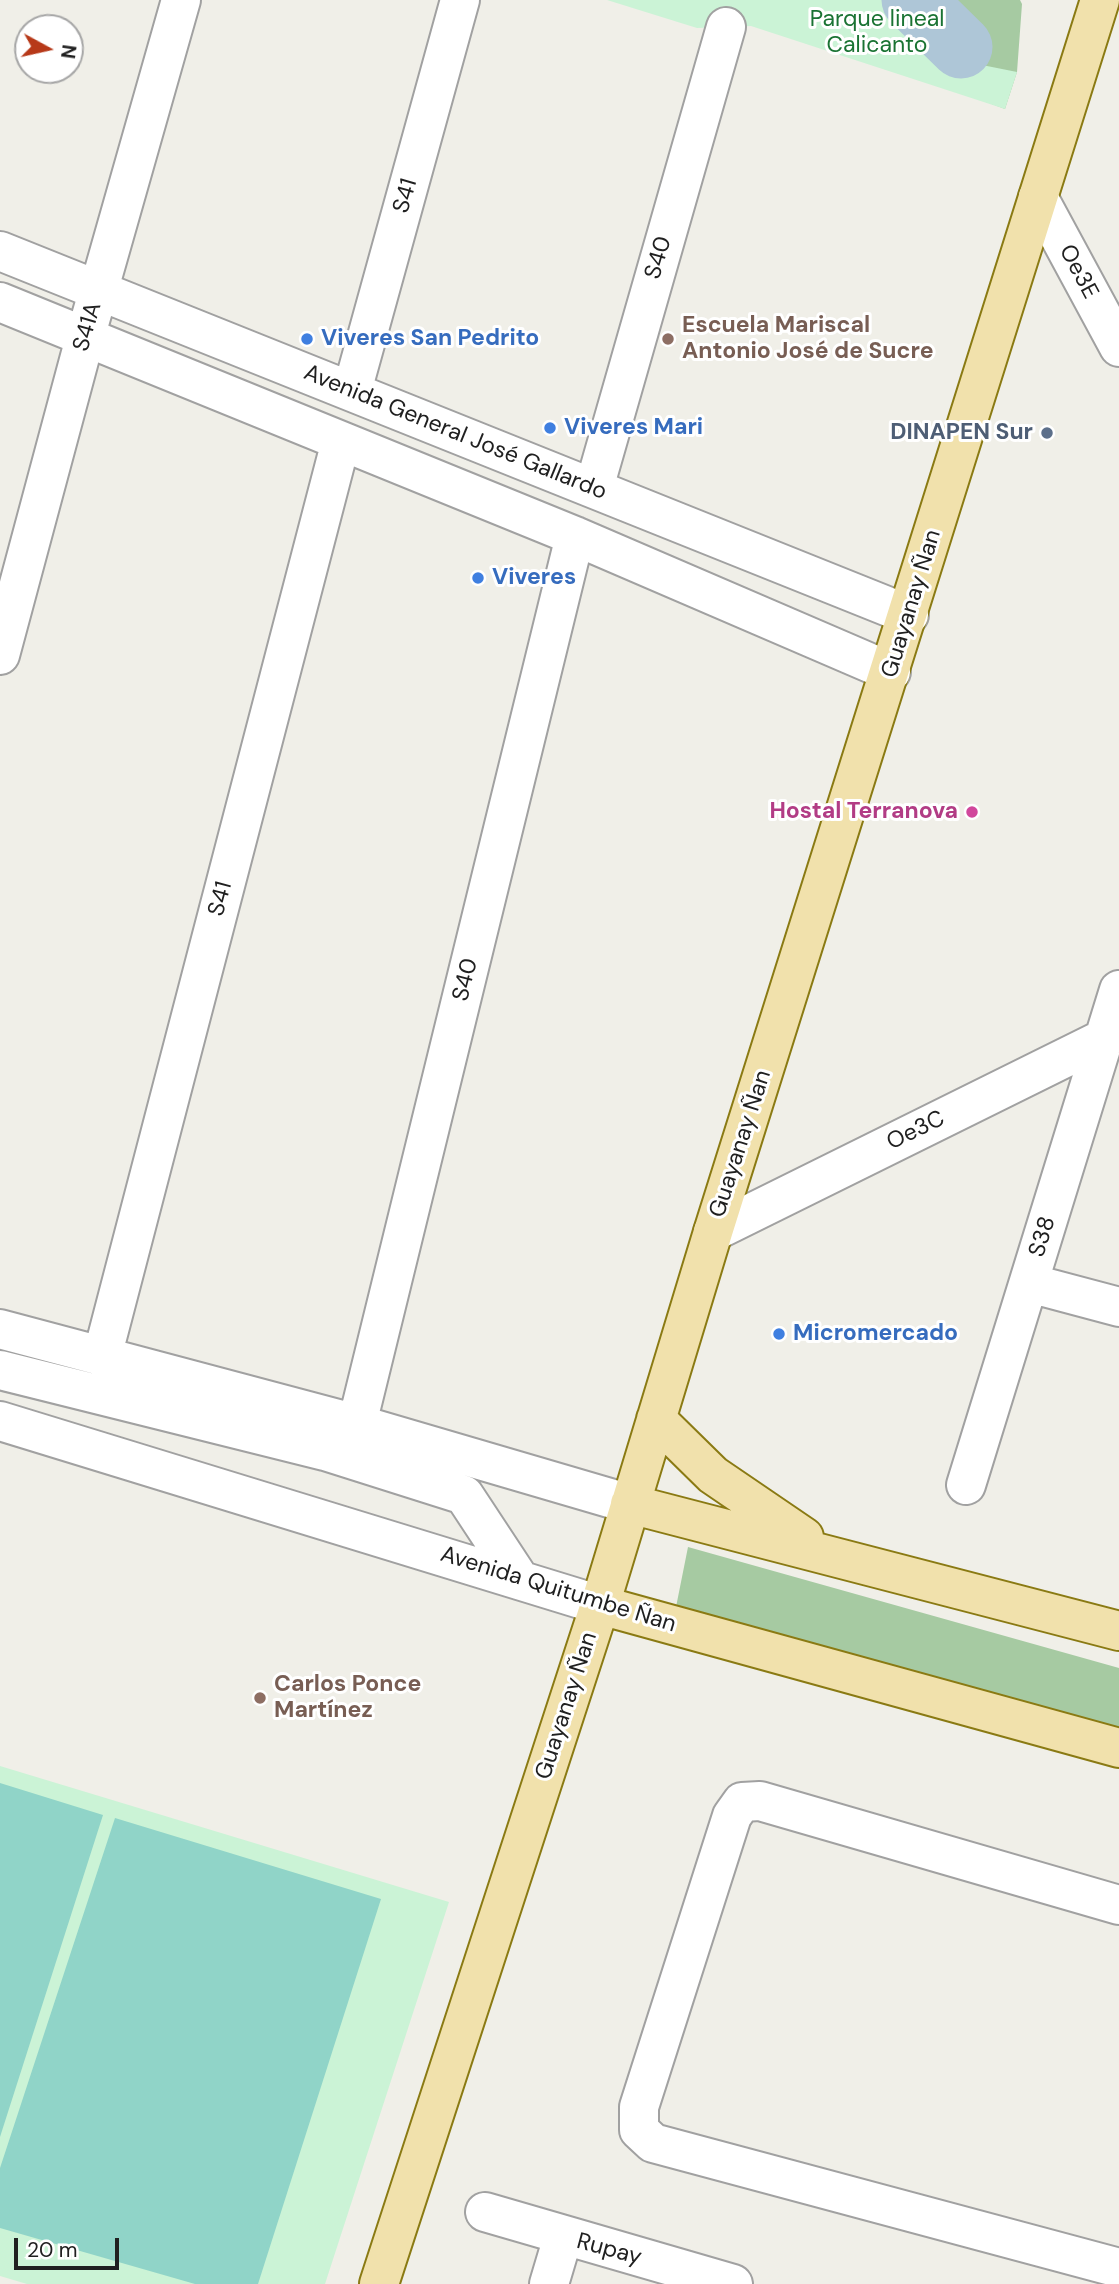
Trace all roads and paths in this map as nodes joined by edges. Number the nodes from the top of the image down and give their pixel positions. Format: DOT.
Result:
graph roads {
  1 [pos="181,0"];
  2 [pos="460,0"];
  3 [pos="1100,1"];
  4 [pos="726,27"];
  5 [pos="1038,197"];
  6 [pos="0,251"];
  7 [pos="99,289"];
  8 [pos="0,302"];
  9 [pos="85,338"];
  10 [pos="1119,347"];
  11 [pos="352,391"];
  12 [pos="341,441"];
  13 [pos="594,488"];
  14 [pos="575,536"];
  15 [pos="909,615"];
  16 [pos="0,655"];
  17 [pos="891,672"];
  18 [pos="1119,990"];
  19 [pos="1112,1035"];
  20 [pos="713,1232"];
  21 [pos="1029,1283"];
  22 [pos="1119,1307"];
  23 [pos="0,1329"];
  24 [pos="102,1357"];
  25 [pos="0,1370"];
  26 [pos="656,1419"];
  27 [pos="0,1421"];
  28 [pos="357,1424"];
  29 [pos="966,1485"];
  30 [pos="629,1504"];
  31 [pos="830,1553"];
  32 [pos="520,1580"];
  33 [pos="600,1605"];
  34 [pos="1119,1631"];
  35 [pos="1119,1748"];
  36 [pos="1119,1905"];
  37 [pos="485,2212"];
  38 [pos="563,2237"];
  39 [pos="1119,2269"];
  40 [pos="379,2284"];
  41 [pos="549,2284"];
  42 [pos="733,2284"];
  1 -- 7 [label="street, S41A"];
  2 -- 11 [label="street, S41"];
  3 -- 5 [label="main road, Guayanay Ñan"];
  4 -- 13 [label="street, S40"];
  5 -- 10 [label="street, Oe3E"];
  5 -- 15 [label="main road, Guayanay Ñan"];
  6 -- 7 [label="street, Avenida General José Gallardo"];
  7 -- 9 [label="street, S41A"];
  7 -- 11 [label="street, Avenida General José Gallardo"];
  8 -- 9 [label="street"];
  9 -- 12 [label="street"];
  9 -- 16 [label="street, S41A"];
  11 -- 13 [label="street, Avenida General José Gallardo"];
  12 -- 14 [label="street"];
  12 -- 24 [label="street, S41"];
  13 -- 15 [label="street, Avenida General José Gallardo"];
  14 -- 17 [label="street"];
  14 -- 28 [label="street, S40"];
  15 -- 17 [label="main road, Guayanay Ñan"];
  17 -- 20 [label="main road, Guayanay Ñan"];
  18 -- 19 [label="street, S38"];
  19 -- 20 [label="street, Oe3C"];
  19 -- 21 [label="street, S38"];
  20 -- 26 [label="main road, Guayanay Ñan"];
  21 -- 22 [label="street"];
  21 -- 29 [label="street, S38"];
  23 -- 24 [label="street"];
  24 -- 28 [label="street"];
  25 -- 32 [label="street"];
  26 -- 30 [label="main road, Guayanay Ñan"];
  26 -- 31 [label="main road"];
  27 -- 32 [label="street, Avenida Quitumbe Ñan"];
  28 -- 30 [label="street"];
  30 -- 31 [label="main road"];
  30 -- 33 [label="main road, Guayanay Ñan"];
  31 -- 34 [label="main road"];
  32 -- 33 [label="street, Avenida Quitumbe Ñan"];
  33 -- 35 [label="main road, Avenida Quitumbe Ñan"];
  33 -- 40 [label="main road, Guayanay Ñan"];
  36 -- 39 [label="street"];
  37 -- 38 [label="street, Rupay"];
  38 -- 41 [label="street"];
  38 -- 42 [label="street, Rupay"];
}
